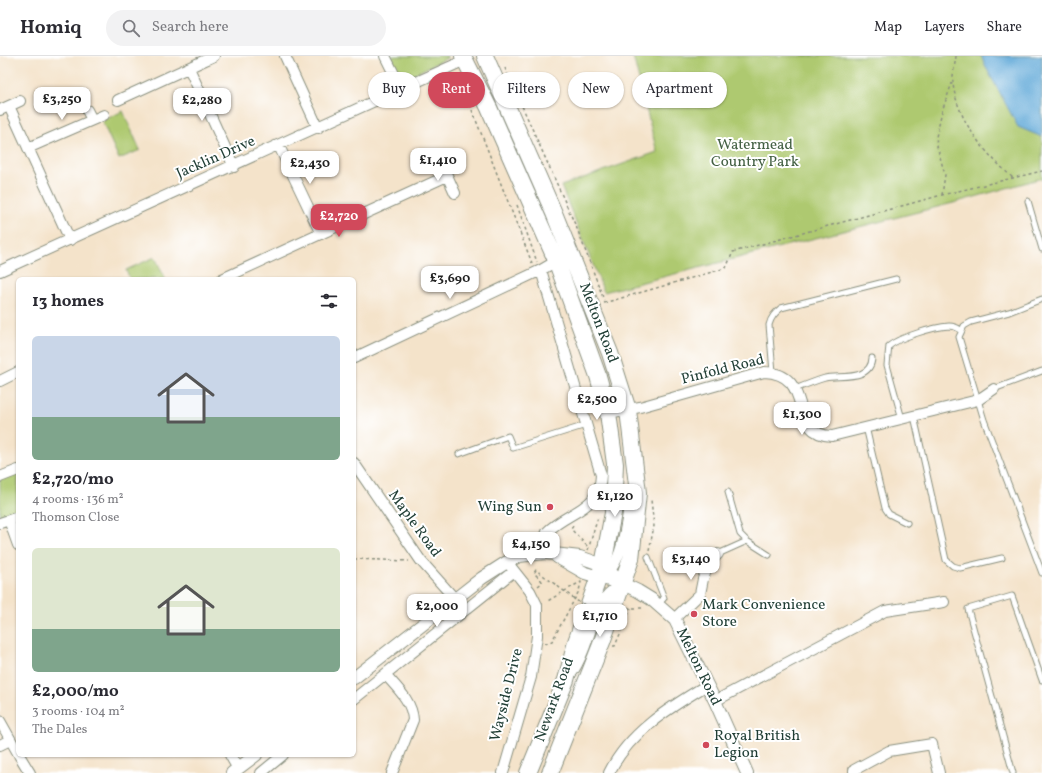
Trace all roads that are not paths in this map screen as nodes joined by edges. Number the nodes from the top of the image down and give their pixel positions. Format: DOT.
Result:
graph roads {
  1 [pos="212,56"];
  2 [pos="285,56"];
  3 [pos="385,56"];
  4 [pos="484,56"];
  5 [pos="461,60"];
  6 [pos="189,68"];
  7 [pos="393,72"];
  8 [pos="420,81"];
  9 [pos="118,100"];
  10 [pos="20,101"];
  11 [pos="368,105"];
  12 [pos="5,108"];
  13 [pos="490,108"];
  14 [pos="88,110"];
  15 [pos="104,115"];
  16 [pos="92,120"];
  17 [pos="318,128"];
  18 [pos="279,146"];
  19 [pos="28,148"];
  20 [pos="441,162"];
  21 [pos="234,167"];
  22 [pos="447,176"];
  23 [pos="455,193"];
  24 [pos="1028,201"];
  25 [pos="321,234"];
  26 [pos="70,240"];
  27 [pos="1042,249"];
  28 [pos="571,254"];
  29 [pos="556,260"];
  30 [pos="539,270"];
  31 [pos="0,271"];
  32 [pos="226,277"];
  33 [pos="896,279"];
  34 [pos="1042,299"];
  35 [pos="961,330"];
  36 [pos="356,357"];
  37 [pos="872,358"];
  38 [pos="1042,371"];
  39 [pos="773,372"];
  40 [pos="16,373"];
  41 [pos="0,379"];
  42 [pos="795,388"];
  43 [pos="994,389"];
  44 [pos="978,400"];
  45 [pos="628,410"];
  46 [pos="608,413"];
  47 [pos="914,416"];
  48 [pos="902,418"];
  49 [pos="586,425"];
  50 [pos="866,427"];
  51 [pos="459,454"];
  52 [pos="615,464"];
  53 [pos="356,466"];
  54 [pos="635,466"];
  55 [pos="16,471"];
  56 [pos="0,477"];
  57 [pos="728,492"];
  58 [pos="9,520"];
  59 [pos="907,522"];
  60 [pos="16,539"];
  61 [pos="747,541"];
  62 [pos="549,554"];
  63 [pos="718,554"];
  64 [pos="769,555"];
  65 [pos="648,557"];
  66 [pos="1002,558"];
  67 [pos="632,559"];
  68 [pos="511,566"];
  69 [pos="604,571"];
  70 [pos="1042,573"];
  71 [pos="623,584"];
  72 [pos="455,599"];
  73 [pos="944,602"];
  74 [pos="658,605"];
  75 [pos="674,619"];
  76 [pos="385,674"];
  77 [pos="356,676"];
  78 [pos="566,680"];
  79 [pos="1042,680"];
  80 [pos="707,686"];
  81 [pos="356,697"];
  82 [pos="715,701"];
  83 [pos="0,721"];
  84 [pos="10,740"];
  85 [pos="0,745"];
  86 [pos="16,749"];
  87 [pos="21,757"];
  88 [pos="230,757"];
  89 [pos="253,757"];
  90 [pos="280,757"];
  91 [pos="234,772"];
  92 [pos="30,773"];
  93 [pos="260,773"];
  94 [pos="392,773"];
  95 [pos="503,773"];
  96 [pos="528,773"];
  97 [pos="550,773"];
  98 [pos="609,773"];
  99 [pos="747,773"];
  100 [pos="854,773"];
  101 [pos="939,773"];
  102 [pos="1013,773"];
  1 -- 6 [label="street"];
  2 -- 17 [label="street"];
  3 -- 7 [label="street"];
  4 -- 13 [label="highway, Melton Road"];
  4 -- 28 [label="highway, Melton Road"];
  5 -- 8 [label="street, Jacklin Drive"];
  5 -- 13 [label="highway, Melton Road"];
  6 -- 9 [label="street"];
  6 -- 21 [label="street"];
  10 -- 12 [label="street"];
  11 -- 17 [label="street, Jacklin Drive"];
  12 -- 19 [label="street"];
  13 -- 29 [label="highway, Melton Road"];
  14 -- 16 [label="street"];
  15 -- 16 [label="street"];
  16 -- 19 [label="street"];
  17 -- 18 [label="street, Jacklin Drive"];
  18 -- 21 [label="street, Jacklin Drive"];
  18 -- 25 [label="street"];
  19 -- 26 [label="street"];
  20 -- 22 [label="street"];
  21 -- 26 [label="street, Jacklin Drive"];
  22 -- 23 [label="street"];
  22 -- 25 [label="street"];
  24 -- 27 [label="lane"];
  25 -- 32 [label="street"];
  26 -- 31 [label="street, Jacklin Drive"];
  28 -- 29 [label="street"];
  28 -- 45 [label="highway, Melton Road"];
  29 -- 30 [label="street"];
  29 -- 46 [label="highway, Melton Road"];
  30 -- 36 [label="street"];
  30 -- 49 [label="street"];
  33 -- 39 [label="lane"];
  34 -- 35 [label="lane"];
  35 -- 44 [label="lane"];
  35 -- 48 [label="lane"];
  37 -- 42 [label="lane"];
  38 -- 43 [label="lane"];
  39 -- 42 [label="street, Pinfold Road"];
  39 -- 45 [label="street, Pinfold Road"];
  40 -- 41 [label="street"];
  42 -- 50 [label="street"];
  43 -- 44 [label="street"];
  44 -- 47 [label="street"];
  44 -- 70 [label="lane"];
  45 -- 46 [label="street, Pinfold Road"];
  45 -- 54 [label="highway, Melton Road"];
  46 -- 52 [label="highway, Melton Road"];
  47 -- 48 [label="street"];
  47 -- 66 [label="lane"];
  48 -- 50 [label="street"];
  49 -- 51 [label="lane"];
  49 -- 62 [label="street"];
  50 -- 59 [label="lane"];
  52 -- 69 [label="highway, Newark Road"];
  53 -- 72 [label="street, Maple Road"];
  54 -- 67 [label="highway, Melton Road"];
  54 -- 69 [label="street"];
  55 -- 56 [label="street"];
  57 -- 61 [label="lane"];
  58 -- 60 [label="street"];
  61 -- 63 [label="lane"];
  61 -- 64 [label="lane"];
  62 -- 68 [label="street"];
  62 -- 69 [label="street"];
  63 -- 75 [label="street"];
  65 -- 74 [label="lane"];
  67 -- 71 [label="highway, Newark Road"];
  68 -- 72 [label="street"];
  68 -- 76 [label="street"];
  68 -- 95 [label="street, Wayside Drive"];
  69 -- 71 [label="street, Melton Road"];
  69 -- 78 [label="highway, Newark Road"];
  71 -- 74 [label="street, Melton Road"];
  71 -- 78 [label="street"];
  71 -- 97 [label="highway, Newark Road"];
  72 -- 77 [label="street"];
  73 -- 82 [label="street"];
  74 -- 75 [label="street, Melton Road"];
  75 -- 80 [label="street, Melton Road"];
  76 -- 81 [label="street"];
  76 -- 94 [label="street"];
  78 -- 96 [label="highway, Newark Road"];
  79 -- 102 [label="lane"];
  80 -- 82 [label="street, Melton Road"];
  80 -- 98 [label="street"];
  82 -- 99 [label="street, Melton Road"];
  83 -- 84 [label="street"];
  84 -- 85 [label="street"];
  84 -- 86 [label="street"];
  87 -- 92 [label="street"];
  88 -- 91 [label="street"];
  89 -- 91 [label="street"];
  90 -- 93 [label="street"];
  100 -- 101 [label="street"];
}
